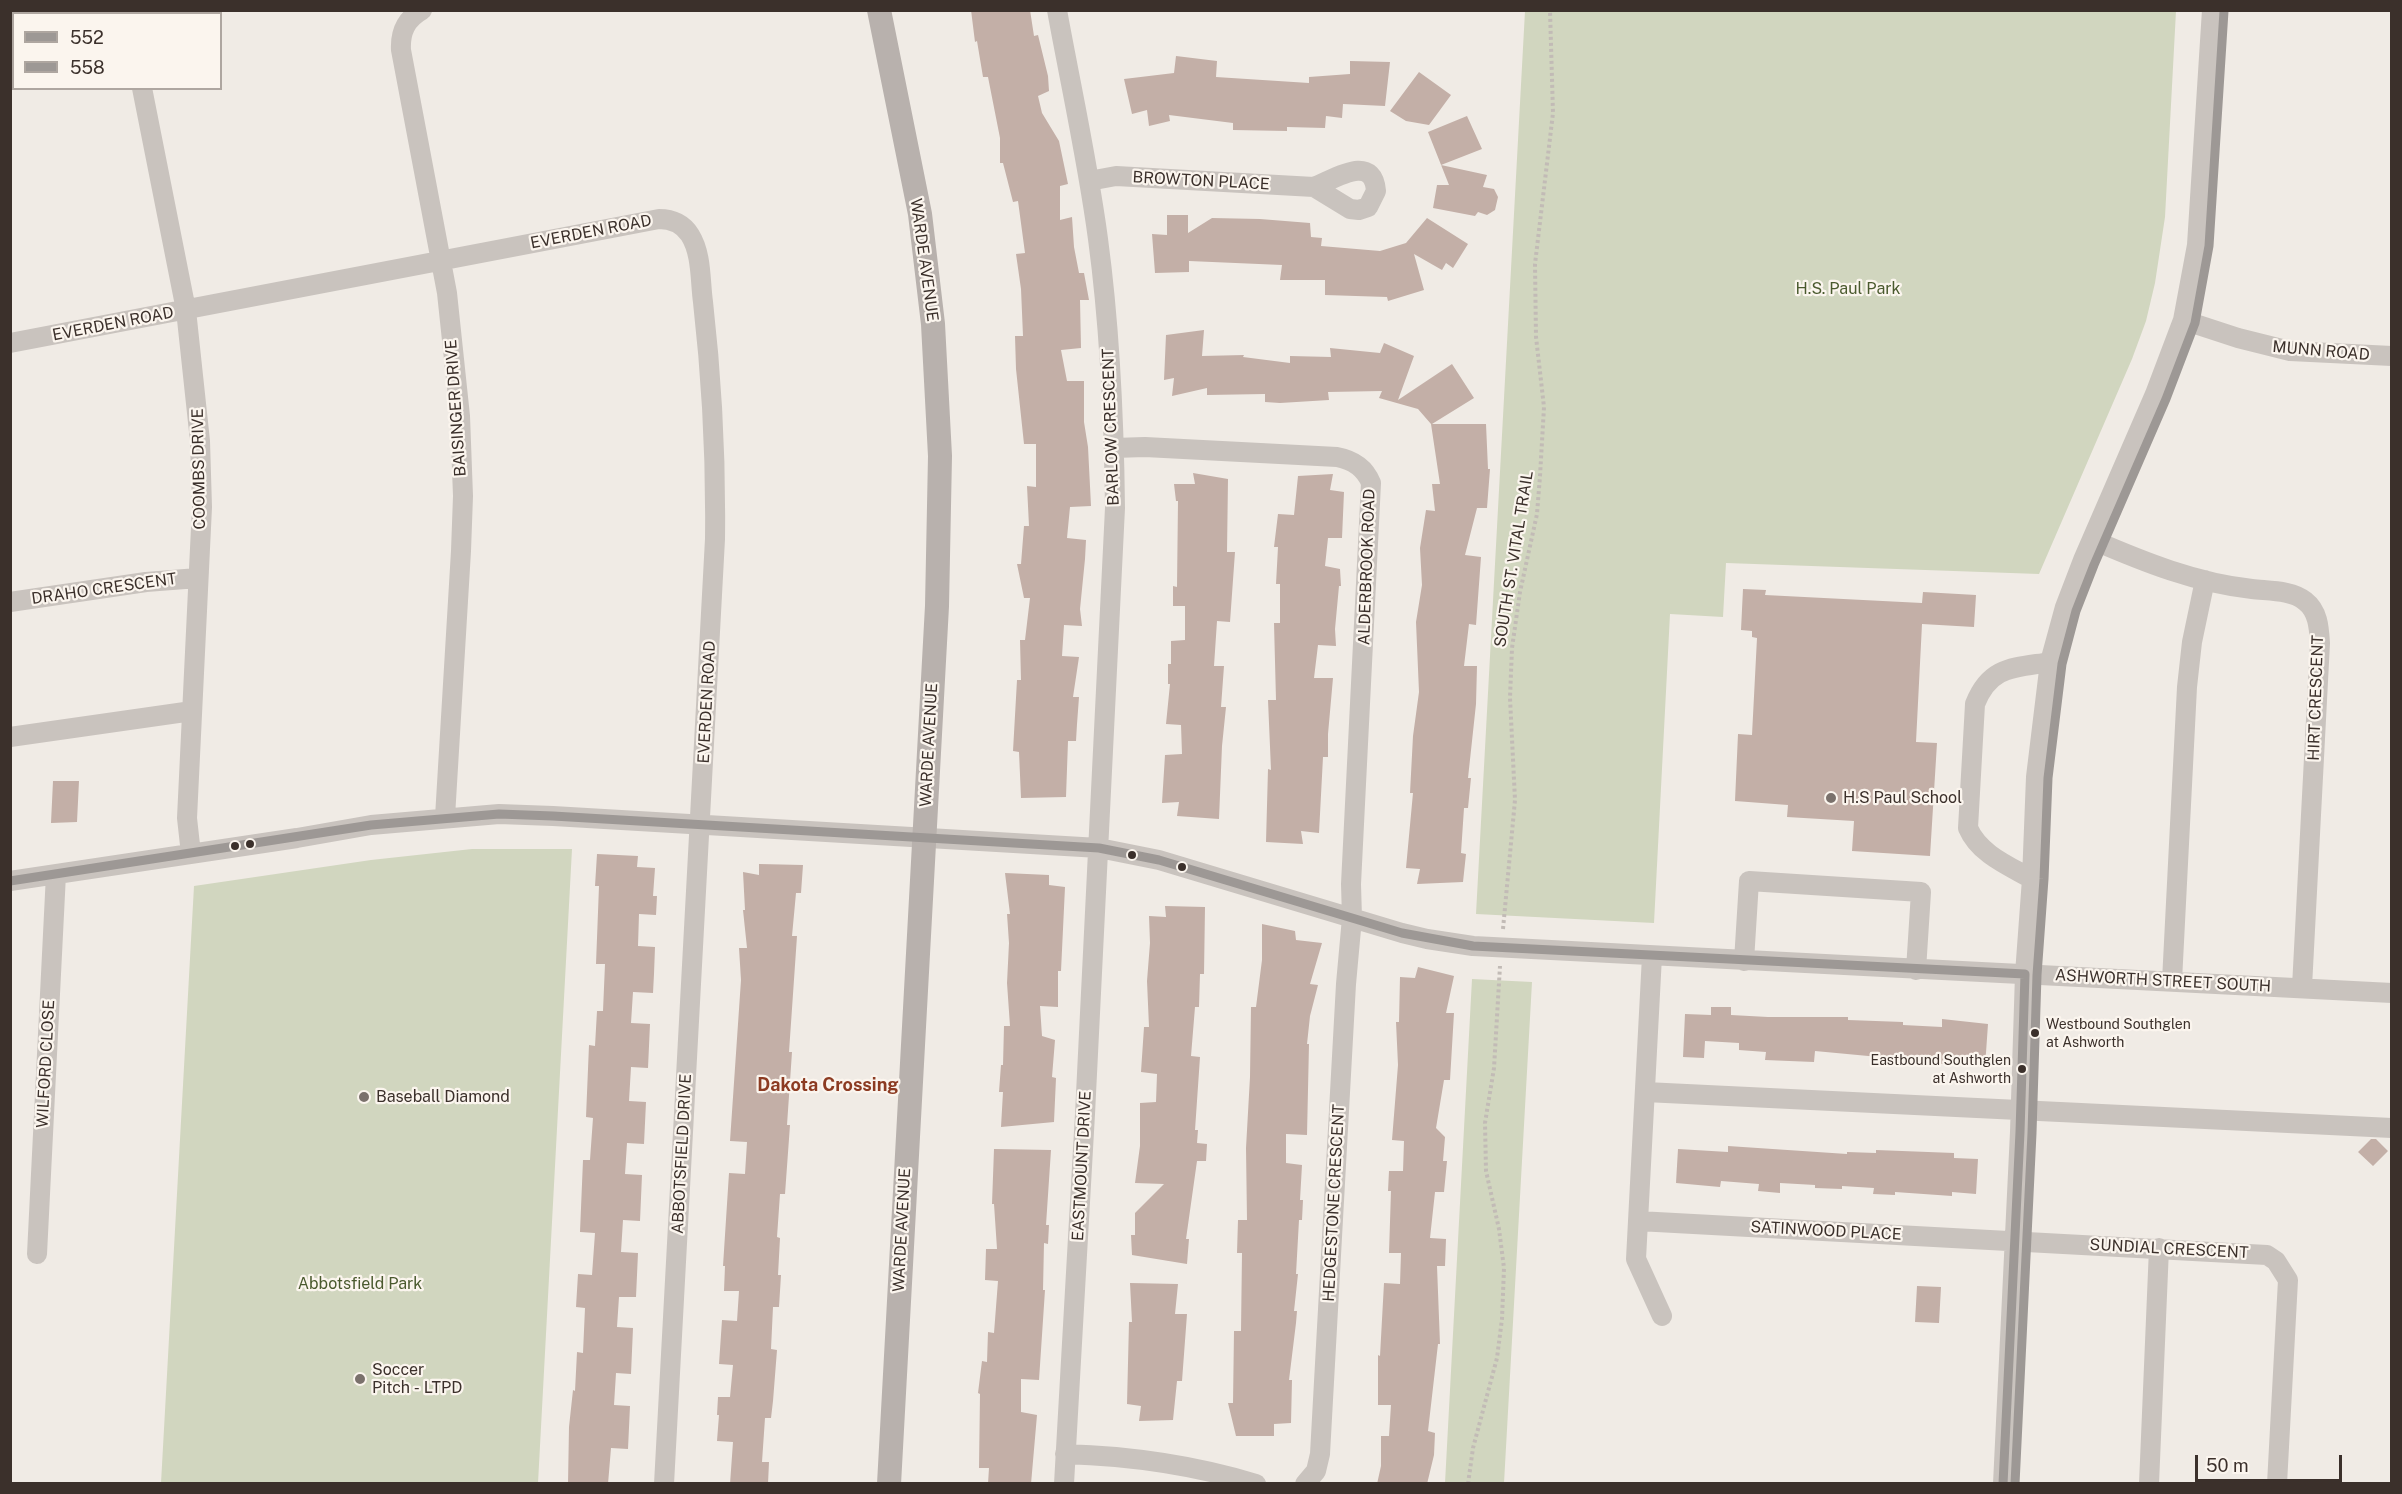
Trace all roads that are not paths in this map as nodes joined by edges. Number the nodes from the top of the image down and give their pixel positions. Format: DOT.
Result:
graph roads {
  1 [pos="20,10"];
  2 [pos="99,10"];
  3 [pos="422,10"];
  4 [pos="879,10"];
  5 [pos="1057,10"];
  6 [pos="2212,10"];
  7 [pos="142,90"];
  8 [pos="1089,181"];
  9 [pos="1314,187"];
  10 [pos="441,261"];
  11 [pos="186,310"];
  12 [pos="2182,320"];
  13 [pos="10,343"];
  14 [pos="2391,356"];
  15 [pos="1114,448"];
  16 [pos="2093,540"];
  17 [pos="198,578"];
  18 [pos="2205,580"];
  19 [pos="10,602"];
  20 [pos="2050,662"];
  21 [pos="192,711"];
  22 [pos="10,737"];
  23 [pos="445,818"];
  24 [pos="700,824"];
  25 [pos="923,836"];
  26 [pos="1099,848"];
  27 [pos="191,854"];
  28 [pos="56,874"];
  29 [pos="2032,879"];
  30 [pos="10,881"];
  31 [pos="1352,918"];
  32 [pos="1652,956"];
  33 [pos="1744,961"];
  34 [pos="1916,970"];
  35 [pos="2025,974"];
  36 [pos="2172,981"];
  37 [pos="2302,987"];
  38 [pos="2391,993"];
  39 [pos="1645,1092"];
  40 [pos="2020,1111"];
  41 [pos="2391,1128"];
  42 [pos="1638,1221"];
  43 [pos="2014,1240"];
  44 [pos="2159,1248"];
  45 [pos="37,1254"];
  46 [pos="1662,1316"];
  47 [pos="1065,1454"];
  48 [pos="664,1484"];
  49 [pos="889,1484"];
  50 [pos="1064,1484"];
  51 [pos="1256,1484"];
  52 [pos="1305,1484"];
  53 [pos="2003,1484"];
  54 [pos="2149,1484"];
  55 [pos="2277,1484"];
  1 -- 2 [label="street"];
  3 -- 10 [label="street, BAISINGER DRIVE"];
  4 -- 25 [label="main road, WARDE AVENUE"];
  5 -- 8 [label="street, BARLOW CRESCENT"];
  6 -- 12 [label="street"];
  7 -- 11 [label="street, COOMBS DRIVE"];
  8 -- 9 [label="street, BROWTON PLACE"];
  8 -- 15 [label="street, BARLOW CRESCENT"];
  10 -- 11 [label="street, EVERDEN ROAD"];
  10 -- 23 [label="street, BAISINGER DRIVE"];
  10 -- 24 [label="street, EVERDEN ROAD"];
  11 -- 13 [label="street, EVERDEN ROAD"];
  11 -- 17 [label="street, COOMBS DRIVE"];
  12 -- 14 [label="street, MUNN ROAD"];
  12 -- 16 [label="street"];
  15 -- 26 [label="street, BARLOW CRESCENT"];
  15 -- 31 [label="street, ALDERBROOK ROAD"];
  16 -- 18 [label="street, HIRT CRESCENT"];
  16 -- 20 [label="street"];
  17 -- 19 [label="street, DRAHO CRESCENT"];
  17 -- 21 [label="street, COOMBS DRIVE"];
  18 -- 36 [label="street"];
  18 -- 37 [label="street, HIRT CRESCENT"];
  20 -- 29 [label="street"];
  20 -- 29 [label="street"];
  21 -- 22 [label="street"];
  21 -- 27 [label="street, COOMBS DRIVE"];
  23 -- 24 [label="street, ASHWORTH STREET SOUTH"];
  23 -- 27 [label="street, ASHWORTH STREET SOUTH"];
  24 -- 25 [label="street, ASHWORTH STREET SOUTH"];
  24 -- 48 [label="street, ABBOTSFIELD DRIVE"];
  25 -- 26 [label="street, ASHWORTH STREET SOUTH"];
  25 -- 49 [label="main road, WARDE AVENUE"];
  26 -- 31 [label="street, ASHWORTH STREET SOUTH"];
  26 -- 47 [label="street, EASTMOUNT DRIVE"];
  27 -- 28 [label="street, ASHWORTH STREET SOUTH"];
  28 -- 30 [label="street, ASHWORTH STREET SOUTH"];
  28 -- 45 [label="street, WILFORD CLOSE"];
  29 -- 35 [label="street"];
  31 -- 32 [label="street, ASHWORTH STREET SOUTH"];
  31 -- 52 [label="street, HEDGESTONE CRESCENT"];
  32 -- 33 [label="street, ASHWORTH STREET SOUTH"];
  32 -- 39 [label="street"];
  33 -- 34 [label="street, ASHWORTH STREET SOUTH"];
  33 -- 34 [label="street"];
  34 -- 35 [label="street, ASHWORTH STREET SOUTH"];
  35 -- 36 [label="street, ASHWORTH STREET SOUTH"];
  35 -- 40 [label="street"];
  36 -- 37 [label="street, ASHWORTH STREET SOUTH"];
  37 -- 38 [label="street, ASHWORTH STREET SOUTH"];
  39 -- 40 [label="street"];
  39 -- 42 [label="street"];
  40 -- 41 [label="street"];
  40 -- 43 [label="street"];
  42 -- 43 [label="street, SATINWOOD PLACE"];
  42 -- 46 [label="street"];
  43 -- 44 [label="street, SUNDIAL CRESCENT"];
  43 -- 53 [label="street"];
  44 -- 54 [label="street"];
  44 -- 55 [label="street, SUNDIAL CRESCENT"];
  47 -- 50 [label="street, EASTMOUNT DRIVE"];
  47 -- 51 [label="street"];
}
